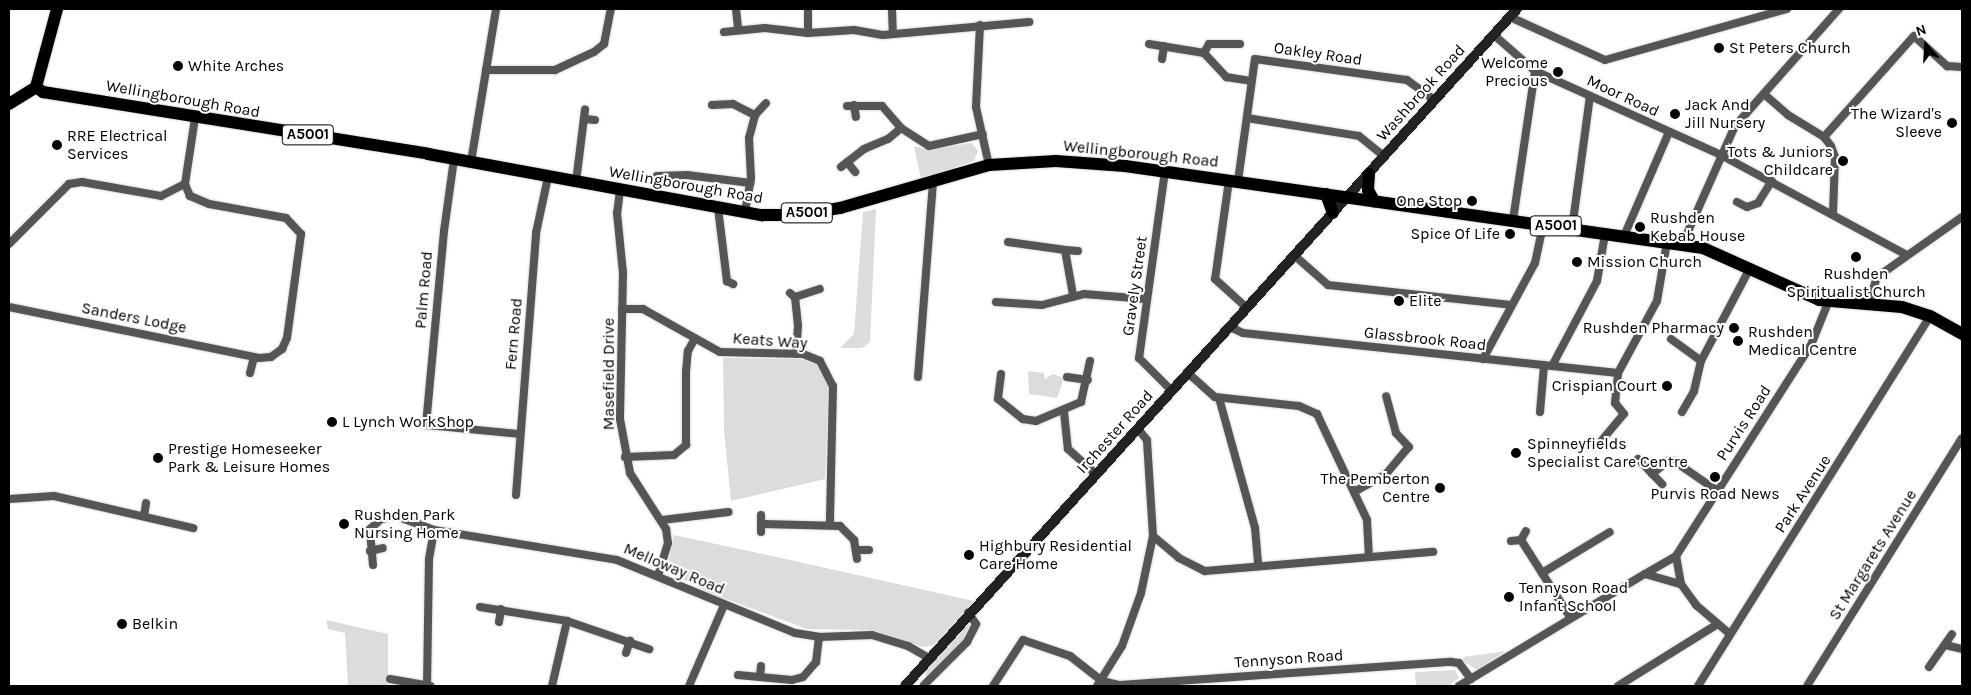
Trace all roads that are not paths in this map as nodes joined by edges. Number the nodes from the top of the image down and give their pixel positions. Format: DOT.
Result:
graph roads {
  1 [pos="57,9"];
  2 [pos="496,9"];
  3 [pos="611,9"];
  4 [pos="736,9"];
  5 [pos="808,9"];
  6 [pos="892,9"];
  7 [pos="1517,9"];
  8 [pos="1787,9"];
  9 [pos="1839,9"];
  10 [pos="1510,17"];
  11 [pos="1028,22"];
  12 [pos="980,25"];
  13 [pos="738,29"];
  14 [pos="724,32"];
  15 [pos="808,33"];
  16 [pos="893,34"];
  17 [pos="1494,35"];
  18 [pos="1149,44"];
  19 [pos="1240,44"];
  20 [pos="1164,46"];
  21 [pos="1204,53"];
  22 [pos="1162,59"];
  23 [pos="1962,67"];
  24 [pos="486,70"];
  25 [pos="1535,71"];
  26 [pos="1251,82"];
  27 [pos="45,83"];
  28 [pos="1764,94"];
  29 [pos="1590,96"];
  30 [pos="1435,100"];
  31 [pos="766,103"];
  32 [pos="9,104"];
  33 [pos="711,105"];
  34 [pos="585,110"];
  35 [pos="755,115"];
  36 [pos="856,117"];
  37 [pos="195,118"];
  38 [pos="1247,118"];
  39 [pos="584,119"];
  40 [pos="594,120"];
  41 [pos="900,128"];
  42 [pos="1669,132"];
  43 [pos="983,134"];
  44 [pos="1824,137"];
  45 [pos="1721,155"];
  46 [pos="1384,156"];
  47 [pos="454,159"];
  48 [pos="471,162"];
  49 [pos="989,165"];
  50 [pos="1165,171"];
  51 [pos="855,172"];
  52 [pos="1369,174"];
  53 [pos="657,176"];
  54 [pos="548,177"];
  55 [pos="932,180"];
  56 [pos="1772,180"];
  57 [pos="1234,181"];
  58 [pos="576,182"];
  59 [pos="185,184"];
  60 [pos="751,184"];
  61 [pos="620,190"];
  62 [pos="1326,194"];
  63 [pos="1347,197"];
  64 [pos="1374,201"];
  65 [pos="1737,202"];
  66 [pos="718,208"];
  67 [pos="745,212"];
  68 [pos="1333,214"];
  69 [pos="1833,214"];
  70 [pos="1962,217"];
  71 [pos="1512,220"];
  72 [pos="1543,225"];
  73 [pos="1572,229"];
  74 [pos="1606,234"];
  75 [pos="1624,236"];
  76 [pos="1008,242"];
  77 [pos="1667,242"];
  78 [pos="9,244"];
  79 [pos="1682,245"];
  80 [pos="1065,250"];
  81 [pos="1078,251"];
  82 [pos="1907,255"];
  83 [pos="1295,256"];
  84 [pos="1750,268"];
  85 [pos="733,284"];
  86 [pos="820,289"];
  87 [pos="1073,295"];
  88 [pos="1146,299"];
  89 [pos="996,302"];
  90 [pos="1007,303"];
  91 [pos="1828,303"];
  92 [pos="1869,303"];
  93 [pos="1511,305"];
  94 [pos="9,307"];
  95 [pos="1247,308"];
  96 [pos="622,309"];
  97 [pos="1006,312"];
  98 [pos="1930,316"];
  99 [pos="1230,327"];
  100 [pos="1962,334"];
  101 [pos="1672,339"];
  102 [pos="694,340"];
  103 [pos="796,354"];
  104 [pos="254,357"];
  105 [pos="1483,359"];
  106 [pos="1090,361"];
  107 [pos="1701,361"];
  108 [pos="1548,366"];
  109 [pos="250,373"];
  110 [pos="1188,373"];
  111 [pos="1618,373"];
  112 [pos="1000,374"];
  113 [pos="918,377"];
  114 [pos="1068,377"];
  115 [pos="1088,380"];
  116 [pos="1172,391"];
  117 [pos="1386,396"];
  118 [pos="1219,398"];
  119 [pos="1064,412"];
  120 [pos="1540,412"];
  121 [pos="1682,412"];
  122 [pos="1140,430"];
  123 [pos="520,434"];
  124 [pos="1962,438"];
  125 [pos="1415,440"];
  126 [pos="1602,440"];
  127 [pos="1409,447"];
  128 [pos="625,457"];
  129 [pos="1638,459"];
  130 [pos="1652,474"];
  131 [pos="1097,475"];
  132 [pos="1662,484"];
  133 [pos="1716,490"];
  134 [pos="1354,492"];
  135 [pos="516,495"];
  136 [pos="9,499"];
  137 [pos="146,503"];
  138 [pos="729,512"];
  139 [pos="761,515"];
  140 [pos="144,516"];
  141 [pos="662,520"];
  142 [pos="830,523"];
  143 [pos="193,528"];
  144 [pos="434,530"];
  145 [pos="1526,531"];
  146 [pos="1610,532"];
  147 [pos="1153,536"];
  148 [pos="1522,540"];
  149 [pos="1511,541"];
  150 [pos="383,548"];
  151 [pos="857,550"];
  152 [pos="869,550"];
  153 [pos="370,551"];
  154 [pos="1433,552"];
  155 [pos="1676,556"];
  156 [pos="1369,557"];
  157 [pos="857,559"];
  158 [pos="373,565"];
  159 [pos="1258,566"];
  160 [pos="1542,573"];
  161 [pos="1645,574"];
  162 [pos="658,575"];
  163 [pos="1681,584"];
  164 [pos="724,605"];
  165 [pos="480,607"];
  166 [pos="501,609"];
  167 [pos="968,612"];
  168 [pos="1570,617"];
  169 [pos="567,621"];
  170 [pos="499,622"];
  171 [pos="1716,626"];
  172 [pos="1730,634"];
  173 [pos="1952,634"];
  174 [pos="819,637"];
  175 [pos="630,642"];
  176 [pos="1945,645"];
  177 [pos="649,649"];
  178 [pos="1962,649"];
  179 [pos="626,653"];
  180 [pos="929,658"];
  181 [pos="761,666"];
  182 [pos="1929,667"];
  183 [pos="918,672"];
  184 [pos="738,674"];
  185 [pos="760,677"];
  186 [pos="390,679"];
  187 [pos="1471,679"];
  188 [pos="1203,683"];
  189 [pos="1099,684"];
  190 [pos="429,686"];
  191 [pos="552,686"];
  192 [pos="689,686"];
  193 [pos="905,686"];
  194 [pos="924,686"];
  195 [pos="993,686"];
  196 [pos="1459,686"];
  197 [pos="1618,686"];
  198 [pos="1698,686"];
  199 [pos="1807,686"];
  1 -- 27 [label="main road"];
  2 -- 24 [label="street"];
  3 -- 24 [label="street"];
  4 -- 13 [label="street"];
  5 -- 15 [label="street"];
  6 -- 16 [label="street"];
  7 -- 10 [label="main road, Washbrook Road"];
  8 -- 10 [label="street"];
  9 -- 28 [label="street"];
  10 -- 17 [label="main road, Washbrook Road"];
  11 -- 12 [label="street"];
  12 -- 16 [label="street"];
  12 -- 43 [label="street"];
  13 -- 14 [label="street"];
  13 -- 15 [label="street"];
  15 -- 16 [label="street"];
  17 -- 25 [label="street, Moor Road"];
  17 -- 30 [label="main road, Washbrook Road"];
  18 -- 20 [label="street"];
  19 -- 21 [label="street"];
  20 -- 21 [label="street"];
  20 -- 22 [label="street"];
  21 -- 26 [label="street"];
  23 -- 44 [label="street"];
  24 -- 48 [label="street"];
  25 -- 29 [label="street, Moor Road"];
  25 -- 71 [label="street"];
  26 -- 30 [label="street, Oakley Road"];
  26 -- 38 [label="street, Oakley Road"];
  27 -- 32 [label="main road"];
  27 -- 37 [label="main road, Wellingborough Road / A5001"];
  28 -- 44 [label="street"];
  28 -- 45 [label="street"];
  29 -- 42 [label="street, Moor Road"];
  29 -- 73 [label="street"];
  30 -- 46 [label="main road, Washbrook Road"];
  31 -- 35 [label="street"];
  33 -- 35 [label="street"];
  34 -- 39 [label="street"];
  35 -- 60 [label="street"];
  36 -- 41 [label="street"];
  37 -- 47 [label="main road, Wellingborough Road / A5001"];
  37 -- 59 [label="street"];
  38 -- 46 [label="street"];
  38 -- 57 [label="street, Oakley Road"];
  39 -- 40 [label="street"];
  39 -- 58 [label="street"];
  41 -- 43 [label="street"];
  41 -- 51 [label="street"];
  42 -- 45 [label="street, Moor Road"];
  42 -- 75 [label="street"];
  43 -- 49 [label="street"];
  44 -- 69 [label="street"];
  45 -- 56 [label="street, Moor Road"];
  45 -- 79 [label="street"];
  46 -- 52 [label="main road, Washbrook Road"];
  47 -- 48 [label="main road, Wellingborough Road / A5001"];
  47 -- 123 [label="street, Palm Road"];
  48 -- 54 [label="main road, Wellingborough Road / A5001"];
  49 -- 50 [label="main road, Wellingborough Road / A5001"];
  49 -- 55 [label="main road, Wellingborough Road / A5001"];
  50 -- 57 [label="main road, Wellingborough Road / A5001"];
  50 -- 88 [label="street, Gravely Street"];
  52 -- 63 [label="main road, Washbrook Road"];
  52 -- 64 [label="main road"];
  53 -- 60 [label="street"];
  54 -- 58 [label="main road, Wellingborough Road / A5001"];
  54 -- 123 [label="street, Fern Road"];
  55 -- 67 [label="main road, Wellingborough Road / A5001"];
  55 -- 113 [label="street"];
  56 -- 65 [label="street"];
  56 -- 69 [label="street, Moor Road"];
  57 -- 62 [label="main road, Wellingborough Road / A5001"];
  57 -- 95 [label="street, Oakley Road"];
  58 -- 61 [label="main road, Wellingborough Road / A5001"];
  59 -- 78 [label="street"];
  59 -- 104 [label="street, Sanders Lodge"];
  60 -- 67 [label="street"];
  61 -- 66 [label="main road, Wellingborough Road / A5001"];
  61 -- 96 [label="street, Masefield Drive"];
  62 -- 63 [label="main road, Wellingborough Road / A5001"];
  62 -- 68 [label="main road"];
  63 -- 64 [label="main road, Wellingborough Road / A5001"];
  63 -- 68 [label="main road, Irchester Road"];
  64 -- 71 [label="main road, Wellingborough Road / A5001"];
  66 -- 67 [label="main road, Wellingborough Road / A5001"];
  66 -- 85 [label="street"];
  68 -- 83 [label="main road, Irchester Road"];
  69 -- 82 [label="street, Moor Road"];
  70 -- 82 [label="street"];
  71 -- 72 [label="main road, Wellingborough Road / A5001"];
  72 -- 73 [label="main road, Wellingborough Road / A5001"];
  72 -- 93 [label="street"];
  73 -- 74 [label="main road, Wellingborough Road / A5001"];
  74 -- 75 [label="main road, Wellingborough Road / A5001"];
  74 -- 108 [label="street"];
  75 -- 77 [label="main road, Wellingborough Road / A5001"];
  76 -- 80 [label="street"];
  77 -- 79 [label="main road, Wellingborough Road / A5001"];
  77 -- 111 [label="street"];
  79 -- 84 [label="main road, Wellingborough Road / A5001"];
  80 -- 81 [label="street"];
  80 -- 87 [label="street"];
  82 -- 92 [label="street"];
  83 -- 93 [label="street"];
  83 -- 95 [label="main road, Irchester Road"];
  84 -- 91 [label="main road, Wellingborough Road / A5001"];
  84 -- 107 [label="street"];
  86 -- 103 [label="street"];
  87 -- 88 [label="street"];
  87 -- 90 [label="street"];
  88 -- 116 [label="street, Gravely Street"];
  89 -- 90 [label="street"];
  90 -- 97 [label="street"];
  91 -- 92 [label="main road, Wellingborough Road / A5001"];
  91 -- 133 [label="street, Purvis Road"];
  92 -- 98 [label="main road, Wellingborough Road / A5001"];
  93 -- 105 [label="street"];
  94 -- 104 [label="street, Sanders Lodge"];
  95 -- 99 [label="main road, Irchester Road"];
  96 -- 102 [label="street, Keats Way"];
  96 -- 128 [label="street, Masefield Drive"];
  98 -- 100 [label="main road, Wellingborough Road / A5001"];
  98 -- 172 [label="street, Park Avenue"];
  99 -- 105 [label="street, Glassbrook Road"];
  99 -- 110 [label="main road, Irchester Road"];
  101 -- 107 [label="street"];
  102 -- 103 [label="street, Keats Way"];
  102 -- 128 [label="street"];
  103 -- 142 [label="street, Keats Way"];
  104 -- 109 [label="street"];
  105 -- 108 [label="street, Glassbrook Road"];
  106 -- 115 [label="street"];
  107 -- 121 [label="street"];
  108 -- 111 [label="street, Glassbrook Road"];
  108 -- 120 [label="street"];
  110 -- 116 [label="main road, Irchester Road"];
  110 -- 118 [label="street"];
  111 -- 126 [label="street"];
  112 -- 119 [label="street"];
  114 -- 115 [label="street"];
  115 -- 119 [label="street"];
  116 -- 122 [label="main road, Irchester Road"];
  117 -- 127 [label="street"];
  118 -- 134 [label="street"];
  118 -- 159 [label="street"];
  119 -- 131 [label="street"];
  122 -- 131 [label="main road, Irchester Road"];
  122 -- 147 [label="street"];
  123 -- 135 [label="street, Fern Road"];
  124 -- 199 [label="street, St Margarets Avenue"];
  125 -- 127 [label="street"];
  127 -- 134 [label="street"];
  128 -- 141 [label="street, Masefield Drive"];
  129 -- 130 [label="street"];
  130 -- 132 [label="street"];
  130 -- 133 [label="street"];
  131 -- 167 [label="main road, Irchester Road"];
  133 -- 155 [label="street, Purvis Road"];
  134 -- 156 [label="street"];
  136 -- 140 [label="street"];
  137 -- 140 [label="street"];
  138 -- 141 [label="street"];
  139 -- 142 [label="street"];
  140 -- 143 [label="street"];
  141 -- 162 [label="street, Masefield Drive"];
  142 -- 151 [label="street"];
  144 -- 153 [label="street, Melloway Road"];
  144 -- 162 [label="street, Melloway Road"];
  144 -- 190 [label="street"];
  145 -- 148 [label="street"];
  146 -- 160 [label="street"];
  147 -- 159 [label="street"];
  147 -- 189 [label="street"];
  148 -- 149 [label="street"];
  148 -- 160 [label="street"];
  150 -- 153 [label="street"];
  151 -- 152 [label="street"];
  151 -- 157 [label="street"];
  153 -- 158 [label="street, Melloway Road"];
  154 -- 156 [label="street"];
  155 -- 161 [label="street, Purvis Road"];
  155 -- 163 [label="street"];
  156 -- 159 [label="street"];
  160 -- 168 [label="street"];
  161 -- 163 [label="street"];
  161 -- 168 [label="street, Purvis Road"];
  162 -- 164 [label="street, Melloway Road"];
  163 -- 171 [label="street"];
  164 -- 174 [label="street, Melloway Road"];
  164 -- 192 [label="street"];
  165 -- 166 [label="street"];
  166 -- 169 [label="street"];
  166 -- 170 [label="street"];
  167 -- 180 [label="main road, Irchester Road"];
  167 -- 194 [label="street"];
  168 -- 187 [label="street, Purvis Road"];
  169 -- 175 [label="street"];
  169 -- 191 [label="street"];
  171 -- 172 [label="street"];
  171 -- 197 [label="street"];
  172 -- 198 [label="street, Park Avenue"];
  173 -- 176 [label="street"];
  174 -- 180 [label="street, Melloway Road"];
  174 -- 185 [label="street"];
  175 -- 177 [label="street"];
  175 -- 179 [label="street"];
  176 -- 178 [label="street"];
  176 -- 182 [label="street"];
  180 -- 183 [label="main road, Irchester Road"];
  181 -- 185 [label="street"];
  183 -- 193 [label="main road, Irchester Road"];
  183 -- 194 [label="street"];
  184 -- 185 [label="street"];
  186 -- 190 [label="street"];
  187 -- 188 [label="street, Tennyson Road"];
  187 -- 196 [label="street, Purvis Road"];
  188 -- 189 [label="street, Tennyson Road"];
  189 -- 195 [label="street"];
}
